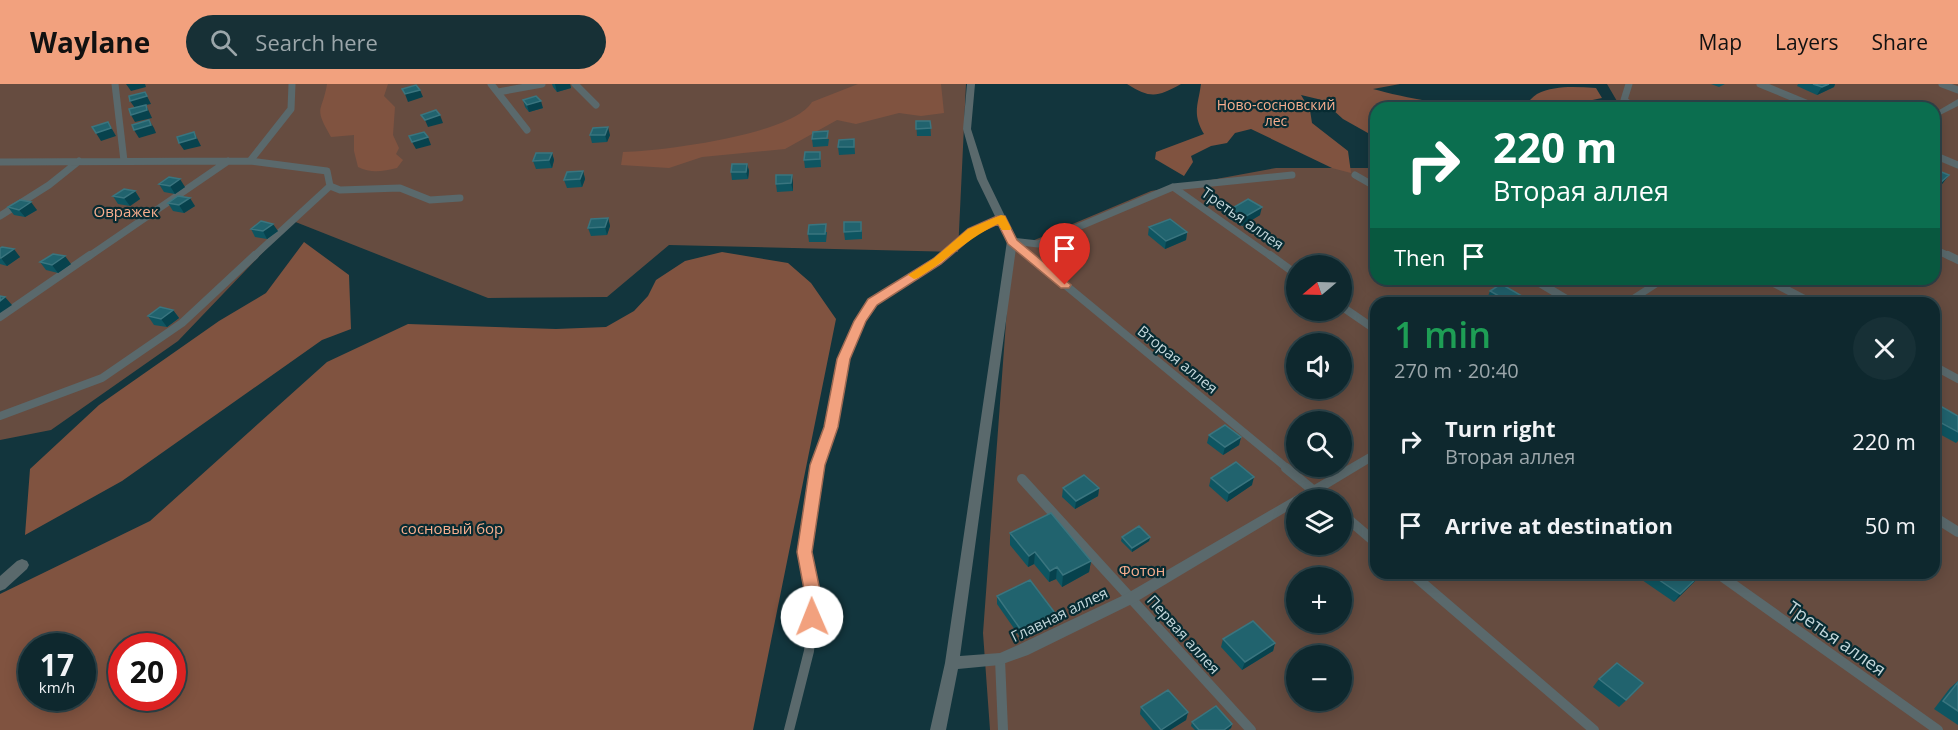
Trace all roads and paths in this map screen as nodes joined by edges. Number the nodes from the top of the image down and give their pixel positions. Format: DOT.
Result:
graph roads {
  1 [pos="115,84"];
  2 [pos="292,84"];
  3 [pos="491,84"];
  4 [pos="542,84"];
  5 [pos="575,84"];
  6 [pos="970,84"];
  7 [pos="1629,84"];
  8 [pos="1760,84"];
  9 [pos="1942,84"];
  10 [pos="1958,90"];
  11 [pos="498,92"];
  12 [pos="1627,102"];
  13 [pos="1804,102"];
  14 [pos="1958,102"];
  15 [pos="596,105"];
  16 [pos="1940,112"];
  17 [pos="527,130"];
  18 [pos="1940,158"];
  19 [pos="79,161"];
  20 [pos="124,161"];
  21 [pos="229,161"];
  22 [pos="250,161"];
  23 [pos="0,162"];
  24 [pos="1958,165"];
  25 [pos="1355,175"];
  26 [pos="1292,176"];
  27 [pos="1370,184"];
  28 [pos="330,186"];
  29 [pos="1173,187"];
  30 [pos="460,198"];
  31 [pos="0,216"];
  32 [pos="1001,219"];
  33 [pos="1012,241"];
  34 [pos="1940,252"];
  35 [pos="1958,260"];
  36 [pos="1286,267"];
  37 [pos="1543,285"];
  38 [pos="1655,285"];
  39 [pos="1778,285"];
  40 [pos="1564,297"];
  41 [pos="1635,297"];
  42 [pos="1800,297"];
  43 [pos="1352,314"];
  44 [pos="0,317"];
  45 [pos="1370,326"];
  46 [pos="1940,369"];
  47 [pos="1958,379"];
  48 [pos="0,416"];
  49 [pos="1370,456"];
  50 [pos="1022,479"];
  51 [pos="1313,489"];
  52 [pos="1286,506"];
  53 [pos="1940,521"];
  54 [pos="1352,522"];
  55 [pos="1958,532"];
  56 [pos="1370,538"];
  57 [pos="22,565"];
  58 [pos="1418,579"];
  59 [pos="1725,579"];
  60 [pos="0,585"];
  61 [pos="1131,598"];
  62 [pos="1000,659"];
  63 [pos="952,663"];
  64 [pos="789,730"];
  65 [pos="939,730"];
  66 [pos="1003,730"];
  67 [pos="1251,730"];
  68 [pos="1594,730"];
  69 [pos="1938,730"];
  1 -- 20 [label="lane"];
  2 -- 22 [label="lane"];
  3 -- 11 [label="lane"];
  4 -- 11 [label="lane"];
  5 -- 15 [label="lane"];
  6 -- 32 [label="street"];
  7 -- 12 [label="lane"];
  8 -- 13 [label="lane"];
  9 -- 10 [label="lane"];
  11 -- 17 [label="lane"];
  14 -- 16 [label="street"];
  18 -- 24 [label="lane"];
  19 -- 20 [label="lane"];
  19 -- 23 [label="lane"];
  19 -- 31 [label="lane"];
  20 -- 21 [label="lane"];
  21 -- 22 [label="lane"];
  21 -- 44 [label="lane"];
  22 -- 28 [label="lane"];
  25 -- 27 [label="lane"];
  26 -- 29 [label="lane"];
  28 -- 30 [label="lane"];
  28 -- 48 [label="lane"];
  29 -- 33 [label="lane"];
  29 -- 36 [label="lane, Третья аллея"];
  32 -- 33 [label="street"];
  32 -- 64 [label="lane"];
  33 -- 51 [label="lane, Вторая аллея"];
  33 -- 63 [label="street"];
  34 -- 35 [label="lane"];
  37 -- 40 [label="lane"];
  38 -- 41 [label="street"];
  39 -- 42 [label="lane"];
  43 -- 45 [label="lane"];
  46 -- 47 [label="lane"];
  49 -- 51 [label="street, Главная аллея"];
  50 -- 61 [label="lane, Первая аллея"];
  52 -- 61 [label="street, Главная аллея"];
  53 -- 55 [label="lane"];
  54 -- 56 [label="lane"];
  57 -- 60 [label="street"];
  58 -- 68 [label="lane"];
  59 -- 69 [label="lane, Третья аллея"];
  61 -- 62 [label="street, Главная аллея"];
  61 -- 67 [label="lane, Первая аллея"];
  62 -- 63 [label="street, Главная аллея"];
  62 -- 66 [label="lane"];
  63 -- 65 [label="street"];
}
